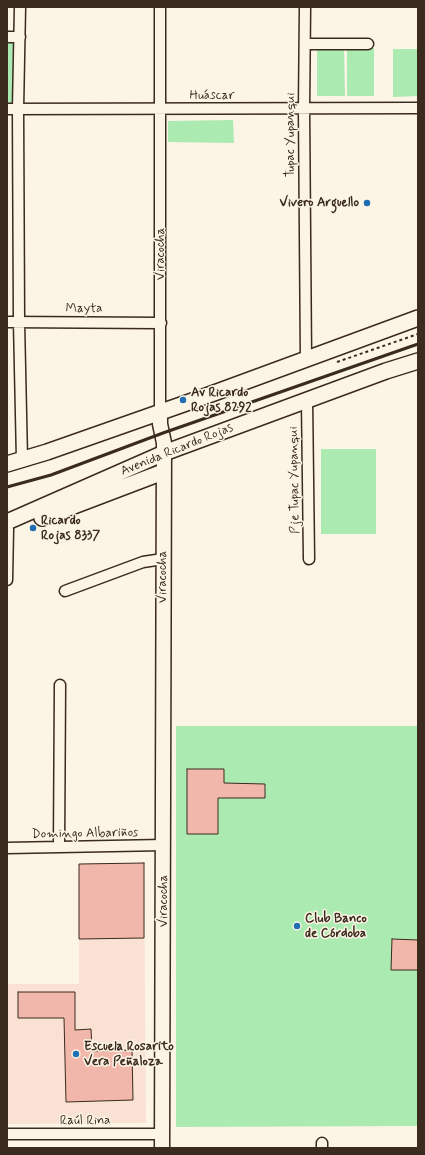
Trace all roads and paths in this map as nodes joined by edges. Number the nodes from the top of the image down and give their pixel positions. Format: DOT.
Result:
graph roads {
  1 [pos="20,7"];
  2 [pos="160,7"];
  3 [pos="305,7"];
  4 [pos="7,37"];
  5 [pos="20,37"];
  6 [pos="305,44"];
  7 [pos="368,44"];
  8 [pos="304,108"];
  9 [pos="418,108"];
  10 [pos="7,109"];
  11 [pos="18,109"];
  12 [pos="160,109"];
  13 [pos="418,318"];
  14 [pos="7,322"];
  15 [pos="19,322"];
  16 [pos="161,323"];
  17 [pos="306,360"];
  18 [pos="418,361"];
  19 [pos="307,400"];
  20 [pos="160,413"];
  21 [pos="164,453"];
  22 [pos="22,460"];
  23 [pos="7,464"];
  24 [pos="163,472"];
  25 [pos="7,527"];
  26 [pos="163,559"];
  27 [pos="309,559"];
  28 [pos="7,580"];
  29 [pos="66,591"];
  30 [pos="60,685"];
  31 [pos="164,845"];
  32 [pos="59,847"];
  33 [pos="7,848"];
  34 [pos="7,1134"];
  35 [pos="162,1134"];
  36 [pos="162,1148"];
  1 -- 5 [label="street"];
  2 -- 12 [label="street, Viracocha"];
  3 -- 6 [label="street, Tupac Yupanqui"];
  4 -- 5 [label="street"];
  5 -- 11 [label="street"];
  6 -- 7 [label="street"];
  6 -- 8 [label="street, Tupac Yupanqui"];
  8 -- 9 [label="street, Huáscar"];
  8 -- 12 [label="street, Huáscar"];
  8 -- 17 [label="street, Tupac Yupanqui"];
  10 -- 11 [label="street, Huáscar"];
  11 -- 12 [label="street, Huáscar"];
  11 -- 15 [label="street"];
  12 -- 16 [label="street, Viracocha"];
  13 -- 17 [label="main road"];
  14 -- 15 [label="street, Mayta"];
  15 -- 16 [label="street, Mayta"];
  15 -- 22 [label="street"];
  16 -- 20 [label="street, Viracocha"];
  17 -- 20 [label="main road"];
  18 -- 19 [label="main road, Avenida Ricardo Rojas"];
  19 -- 21 [label="main road, Avenida Ricardo Rojas"];
  19 -- 27 [label="street, Pje Tupac Yupanqui"];
  20 -- 21 [label="main road, Viracocha"];
  20 -- 22 [label="main road"];
  21 -- 24 [label="main road, Viracocha"];
  21 -- 25 [label="main road, Avenida Ricardo Rojas"];
  22 -- 23 [label="main road"];
  24 -- 25 [label="main road"];
  24 -- 26 [label="main road, Viracocha"];
  25 -- 28 [label="street"];
  26 -- 29 [label="street"];
  26 -- 31 [label="main road, Viracocha"];
  30 -- 32 [label="street"];
  31 -- 32 [label="street, Domingo Albariños"];
  31 -- 35 [label="main road, Viracocha"];
  32 -- 33 [label="street, Domingo Albariños"];
  34 -- 35 [label="street, Raúl Rina"];
  35 -- 36 [label="main road, Viracocha"];
}
